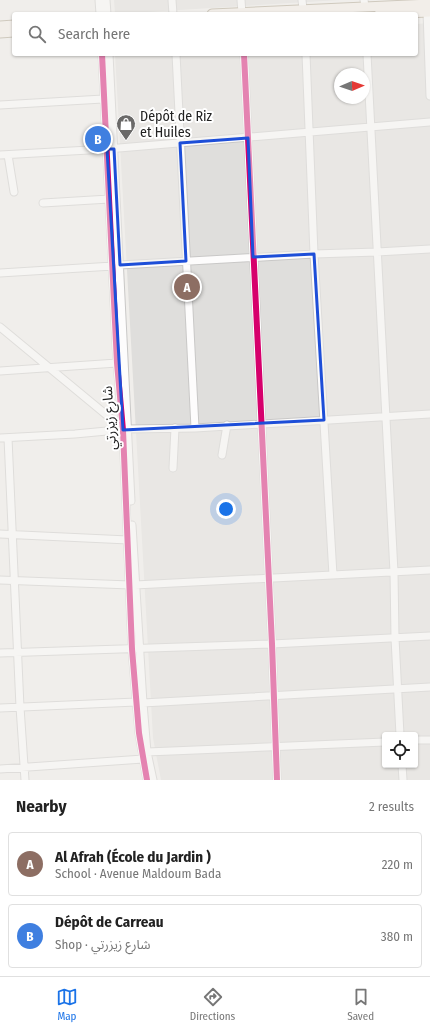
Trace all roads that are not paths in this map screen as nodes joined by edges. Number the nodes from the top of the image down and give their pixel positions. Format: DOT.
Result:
graph roads {
  1 [pos="99,0"];
  2 [pos="106,0"];
  3 [pos="172,0"];
  4 [pos="241,0"];
  5 [pos="365,3"];
  6 [pos="302,5"];
  7 [pos="428,6"];
  8 [pos="100,12"];
  9 [pos="107,12"];
  10 [pos="173,12"];
  11 [pos="242,12"];
  12 [pos="391,12"];
  13 [pos="12,25"];
  14 [pos="0,26"];
  15 [pos="12,32"];
  16 [pos="0,33"];
  17 [pos="102,56"];
  18 [pos="110,56"];
  19 [pos="176,56"];
  20 [pos="244,56"];
  21 [pos="306,56"];
  22 [pos="367,56"];
  23 [pos="430,96"];
  24 [pos="104,99"];
  25 [pos="0,105"];
  26 [pos="430,122"];
  27 [pos="370,127"];
  28 [pos="310,133"];
  29 [pos="248,138"];
  30 [pos="180,143"];
  31 [pos="110,149"];
  32 [pos="0,155"];
  33 [pos="8,155"];
  34 [pos="14,192"];
  35 [pos="109,199"];
  36 [pos="43,203"];
  37 [pos="430,249"];
  38 [pos="377,252"];
  39 [pos="314,254"];
  40 [pos="253,257"];
  41 [pos="186,263"];
  42 [pos="116,266"];
  43 [pos="0,273"];
  44 [pos="0,327"];
  45 [pos="117,363"];
  46 [pos="50,368"];
  47 [pos="0,371"];
  48 [pos="430,414"];
  49 [pos="386,416"];
  50 [pos="324,420"];
  51 [pos="262,423"];
  52 [pos="226,426"];
  53 [pos="175,428"];
  54 [pos="195,428"];
  55 [pos="124,430"];
  56 [pos="4,438"];
  57 [pos="222,455"];
  58 [pos="173,468"];
  59 [pos="0,534"];
  60 [pos="11,534"];
  61 [pos="128,540"];
  62 [pos="430,570"];
  63 [pos="394,572"];
  64 [pos="333,575"];
  65 [pos="268,578"];
  66 [pos="0,580"];
  67 [pos="13,580"];
  68 [pos="133,585"];
  69 [pos="430,636"];
  70 [pos="395,638"];
  71 [pos="272,644"];
  72 [pos="136,649"];
  73 [pos="0,653"];
  74 [pos="17,653"];
  75 [pos="430,687"];
  76 [pos="398,689"];
  77 [pos="273,696"];
  78 [pos="139,703"];
  79 [pos="20,707"];
  80 [pos="0,708"];
  81 [pos="400,732"];
  82 [pos="418,740"];
  83 [pos="430,740"];
  84 [pos="382,742"];
  85 [pos="275,748"];
  86 [pos="147,752"];
  87 [pos="142,759"];
  88 [pos="25,768"];
  89 [pos="402,768"];
  90 [pos="0,769"];
  91 [pos="25,780"];
  92 [pos="147,780"];
  93 [pos="153,780"];
  94 [pos="277,780"];
  95 [pos="403,780"];
  1 -- 8 [label="street"];
  2 -- 9 [label="street"];
  3 -- 10 [label="street"];
  4 -- 11 [label="street"];
  5 -- 6 [label="main road"];
  5 -- 7 [label="main road"];
  6 -- 11 [label="main road"];
  7 -- 12 [label="main road"];
  7 -- 23 [label="street"];
  13 -- 14 [label="main road"];
  15 -- 16 [label="main road"];
  17 -- 24 [label="street, شارع زيزرتي"];
  18 -- 31 [label="street, شارع زيزرتي"];
  19 -- 30 [label="street"];
  20 -- 29 [label="street"];
  21 -- 28 [label="street"];
  22 -- 27 [label="street"];
  24 -- 25 [label="street"];
  24 -- 31 [label="street, شارع زيزرتي"];
  26 -- 27 [label="street"];
  27 -- 28 [label="street"];
  27 -- 38 [label="street"];
  28 -- 29 [label="street"];
  28 -- 39 [label="street"];
  29 -- 30 [label="street"];
  29 -- 40 [label="street"];
  30 -- 31 [label="street"];
  30 -- 41 [label="street"];
  31 -- 33 [label="street"];
  31 -- 35 [label="street, شارع زيزرتي"];
  31 -- 42 [label="street, شارع زيزرتي"];
  32 -- 33 [label="street"];
  33 -- 34 [label="street"];
  35 -- 36 [label="street"];
  35 -- 42 [label="street, شارع زيزرتي"];
  37 -- 38 [label="street"];
  38 -- 39 [label="street"];
  38 -- 49 [label="street"];
  39 -- 40 [label="street"];
  39 -- 50 [label="street"];
  40 -- 41 [label="street"];
  40 -- 51 [label="street"];
  41 -- 42 [label="street"];
  41 -- 54 [label="street"];
  42 -- 43 [label="street"];
  42 -- 45 [label="street, شارع زيزرتي"];
  42 -- 55 [label="street, شارع زيزرتي"];
  44 -- 46 [label="street"];
  45 -- 46 [label="street"];
  45 -- 55 [label="street, شارع زيزرتي"];
  46 -- 47 [label="street"];
  46 -- 55 [label="street"];
  48 -- 49 [label="street"];
  49 -- 50 [label="street"];
  49 -- 63 [label="street"];
  50 -- 51 [label="street"];
  50 -- 64 [label="street"];
  51 -- 52 [label="street"];
  51 -- 65 [label="street"];
  52 -- 54 [label="street"];
  52 -- 57 [label="street"];
  53 -- 54 [label="street"];
  53 -- 55 [label="street"];
  53 -- 58 [label="street"];
  55 -- 56 [label="street"];
  55 -- 61 [label="street, شارع زيزرتي"];
  55 -- 68 [label="street, شارع زيزرتي"];
  56 -- 60 [label="street"];
  59 -- 60 [label="street"];
  60 -- 61 [label="street"];
  60 -- 67 [label="street"];
  61 -- 68 [label="street, شارع زيزرتي"];
  62 -- 63 [label="street"];
  63 -- 64 [label="street"];
  63 -- 70 [label="street"];
  64 -- 65 [label="street"];
  65 -- 68 [label="street"];
  65 -- 71 [label="street"];
  66 -- 67 [label="street"];
  67 -- 68 [label="street"];
  67 -- 74 [label="street"];
  68 -- 72 [label="street, شارع زيزرتي"];
  69 -- 70 [label="street"];
  70 -- 71 [label="street"];
  70 -- 76 [label="street"];
  71 -- 72 [label="street"];
  71 -- 77 [label="street"];
  72 -- 74 [label="street"];
  72 -- 78 [label="street, شارع زيزرتي"];
  73 -- 74 [label="street"];
  74 -- 79 [label="street"];
  75 -- 76 [label="street"];
  76 -- 77 [label="street"];
  76 -- 81 [label="street"];
  77 -- 78 [label="street"];
  77 -- 85 [label="street"];
  78 -- 79 [label="street"];
  78 -- 86 [label="street, شارع زيزرتي"];
  78 -- 87 [label="street, شارع زيزرتي"];
  79 -- 80 [label="street"];
  79 -- 88 [label="street"];
  82 -- 83 [label="street"];
  84 -- 85 [label="street"];
  85 -- 86 [label="street"];
  85 -- 94 [label="street"];
  86 -- 93 [label="street, شارع زيزرتي"];
  87 -- 88 [label="street"];
  87 -- 92 [label="street, شارع زيزرتي"];
  88 -- 90 [label="street"];
  88 -- 91 [label="street"];
  89 -- 95 [label="street"];
}
